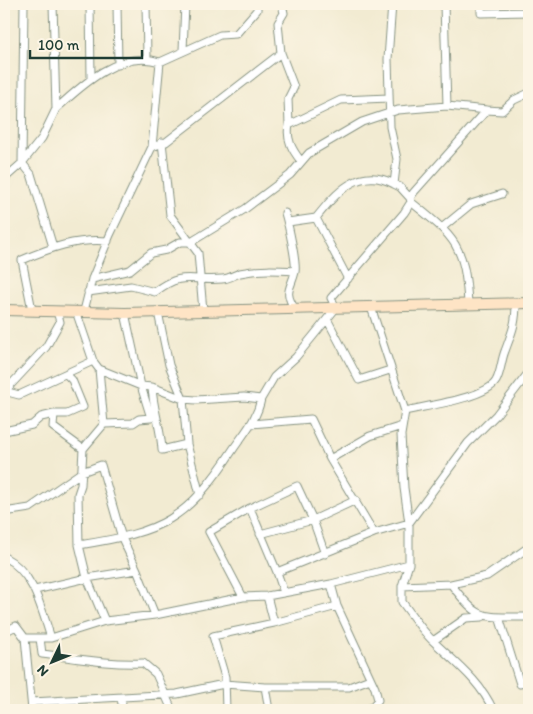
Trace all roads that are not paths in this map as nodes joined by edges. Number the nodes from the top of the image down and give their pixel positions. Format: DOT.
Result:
graph roads {
  1 [pos="24,4"];
  2 [pos="54,4"];
  3 [pos="90,4"];
  4 [pos="117,4"];
  5 [pos="146,4"];
  6 [pos="185,4"];
  7 [pos="257,4"];
  8 [pos="282,4"];
  9 [pos="392,4"];
  10 [pos="444,4"];
  11 [pos="481,4"];
  12 [pos="529,12"];
  13 [pos="183,50"];
  14 [pos="281,53"];
  15 [pos="147,57"];
  16 [pos="160,62"];
  17 [pos="118,65"];
  18 [pos="91,78"];
  19 [pos="529,93"];
  20 [pos="389,98"];
  21 [pos="447,106"];
  22 [pos="56,109"];
  23 [pos="487,110"];
  24 [pos="390,111"];
  25 [pos="289,125"];
  26 [pos="162,142"];
  27 [pos="152,147"];
  28 [pos="301,161"];
  29 [pos="22,163"];
  30 [pos="4,179"];
  31 [pos="394,184"];
  32 [pos="502,194"];
  33 [pos="411,200"];
  34 [pos="285,213"];
  35 [pos="316,218"];
  36 [pos="288,222"];
  37 [pos="443,228"];
  38 [pos="108,241"];
  39 [pos="191,242"];
  40 [pos="54,247"];
  41 [pos="295,271"];
  42 [pos="200,278"];
  43 [pos="92,279"];
  44 [pos="348,279"];
  45 [pos="88,292"];
  46 [pos="516,303"];
  47 [pos="529,303"];
  48 [pos="468,304"];
  49 [pos="371,307"];
  50 [pos="336,308"];
  51 [pos="295,309"];
  52 [pos="4,310"];
  53 [pos="32,310"];
  54 [pos="57,311"];
  55 [pos="80,311"];
  56 [pos="203,311"];
  57 [pos="125,312"];
  58 [pos="158,312"];
  59 [pos="327,318"];
  60 [pos="93,362"];
  61 [pos="99,369"];
  62 [pos="390,370"];
  63 [pos="529,372"];
  64 [pos="67,374"];
  65 [pos="141,386"];
  66 [pos="152,387"];
  67 [pos="4,391"];
  68 [pos="183,398"];
  69 [pos="261,399"];
  70 [pos="405,411"];
  71 [pos="54,414"];
  72 [pos="153,417"];
  73 [pos="104,424"];
  74 [pos="251,424"];
  75 [pos="402,426"];
  76 [pos="4,431"];
  77 [pos="187,444"];
  78 [pos="82,449"];
  79 [pos="330,459"];
  80 [pos="82,472"];
  81 [pos="200,495"];
  82 [pos="356,500"];
  83 [pos="250,508"];
  84 [pos="4,512"];
  85 [pos="314,520"];
  86 [pos="409,523"];
  87 [pos="374,533"];
  88 [pos="260,534"];
  89 [pos="122,538"];
  90 [pos="79,545"];
  91 [pos="529,547"];
  92 [pos="325,554"];
  93 [pos="4,557"];
  94 [pos="409,564"];
  95 [pos="137,570"];
  96 [pos="277,572"];
  97 [pos="87,578"];
  98 [pos="331,584"];
  99 [pos="450,584"];
  100 [pos="402,586"];
  101 [pos="35,590"];
  102 [pos="284,592"];
  103 [pos="242,596"];
  104 [pos="267,596"];
  105 [pos="337,606"];
  106 [pos="155,615"];
  107 [pos="500,616"];
  108 [pos="529,616"];
  109 [pos="484,617"];
  110 [pos="105,620"];
  111 [pos="274,623"];
  112 [pos="4,632"];
  113 [pos="25,638"];
  114 [pos="40,638"];
  115 [pos="50,638"];
  116 [pos="433,641"];
  117 [pos="370,679"];
  118 [pos="224,684"];
  119 [pos="520,684"];
  120 [pos="265,687"];
  121 [pos="166,694"];
  122 [pos="121,698"];
  123 [pos="79,701"];
  124 [pos="32,706"];
  125 [pos="80,710"];
  126 [pos="123,710"];
  127 [pos="172,710"];
  128 [pos="226,710"];
  129 [pos="269,710"];
  130 [pos="369,710"];
  131 [pos="493,710"];
  1 -- 29 [label="street"];
  2 -- 22 [label="street"];
  3 -- 18 [label="street"];
  4 -- 17 [label="street"];
  5 -- 15 [label="street"];
  6 -- 13 [label="street"];
  7 -- 13 [label="street"];
  8 -- 14 [label="street"];
  9 -- 20 [label="street"];
  10 -- 21 [label="street"];
  11 -- 12 [label="street"];
  13 -- 16 [label="street"];
  14 -- 25 [label="street"];
  14 -- 26 [label="street"];
  15 -- 16 [label="street"];
  15 -- 17 [label="street"];
  16 -- 27 [label="street"];
  17 -- 18 [label="street"];
  18 -- 22 [label="street"];
  19 -- 23 [label="street"];
  20 -- 24 [label="street"];
  20 -- 25 [label="street"];
  21 -- 23 [label="street"];
  21 -- 24 [label="street"];
  22 -- 29 [label="street"];
  23 -- 33 [label="street"];
  24 -- 28 [label="street"];
  24 -- 31 [label="street"];
  25 -- 28 [label="street"];
  26 -- 27 [label="street"];
  26 -- 39 [label="street"];
  27 -- 38 [label="street"];
  28 -- 39 [label="street"];
  29 -- 30 [label="street"];
  29 -- 40 [label="street"];
  31 -- 33 [label="street"];
  31 -- 35 [label="street"];
  32 -- 37 [label="street"];
  33 -- 37 [label="street"];
  33 -- 44 [label="street"];
  34 -- 36 [label="street"];
  35 -- 36 [label="street"];
  35 -- 44 [label="street"];
  36 -- 41 [label="street"];
  37 -- 48 [label="street"];
  38 -- 40 [label="street"];
  38 -- 43 [label="street"];
  39 -- 42 [label="street"];
  39 -- 43 [label="street"];
  40 -- 53 [label="street"];
  41 -- 42 [label="street"];
  41 -- 51 [label="street"];
  42 -- 45 [label="street"];
  42 -- 56 [label="street"];
  43 -- 45 [label="street"];
  44 -- 50 [label="street"];
  45 -- 55 [label="street"];
  46 -- 47 [label="street"];
  46 -- 48 [label="street"];
  46 -- 70 [label="street"];
  48 -- 49 [label="street"];
  49 -- 50 [label="street"];
  49 -- 62 [label="street"];
  50 -- 51 [label="street"];
  50 -- 59 [label="street"];
  51 -- 56 [label="street"];
  52 -- 53 [label="street"];
  53 -- 54 [label="street"];
  54 -- 55 [label="street"];
  54 -- 67 [label="street"];
  55 -- 57 [label="street"];
  55 -- 60 [label="street"];
  56 -- 58 [label="street"];
  57 -- 58 [label="street"];
  57 -- 65 [label="street"];
  58 -- 68 [label="street"];
  59 -- 62 [label="street"];
  59 -- 69 [label="street"];
  60 -- 61 [label="street"];
  60 -- 64 [label="street"];
  61 -- 65 [label="street"];
  61 -- 73 [label="street"];
  62 -- 70 [label="street"];
  63 -- 86 [label="street"];
  64 -- 67 [label="street"];
  64 -- 71 [label="street"];
  65 -- 66 [label="street"];
  65 -- 72 [label="street"];
  66 -- 68 [label="street"];
  66 -- 72 [label="street"];
  68 -- 69 [label="street"];
  68 -- 77 [label="street"];
  69 -- 74 [label="street"];
  70 -- 75 [label="street"];
  71 -- 76 [label="street"];
  71 -- 78 [label="street"];
  72 -- 73 [label="street"];
  72 -- 77 [label="street"];
  73 -- 78 [label="street"];
  74 -- 79 [label="street"];
  74 -- 81 [label="street"];
  75 -- 79 [label="street"];
  75 -- 86 [label="street"];
  77 -- 81 [label="street"];
  78 -- 80 [label="street"];
  79 -- 82 [label="street"];
  80 -- 84 [label="street"];
  80 -- 89 [label="street"];
  80 -- 90 [label="street"];
  81 -- 89 [label="street"];
  82 -- 85 [label="street"];
  82 -- 87 [label="street"];
  83 -- 85 [label="street"];
  83 -- 88 [label="street"];
  83 -- 103 [label="street"];
  85 -- 88 [label="street"];
  85 -- 92 [label="street"];
  86 -- 87 [label="street"];
  86 -- 94 [label="street"];
  87 -- 92 [label="street"];
  88 -- 96 [label="street"];
  89 -- 90 [label="street"];
  89 -- 95 [label="street"];
  90 -- 97 [label="street"];
  91 -- 99 [label="street"];
  92 -- 96 [label="street"];
  93 -- 101 [label="street"];
  94 -- 98 [label="street"];
  94 -- 100 [label="street"];
  95 -- 97 [label="street"];
  95 -- 106 [label="street"];
  96 -- 102 [label="street"];
  97 -- 101 [label="street"];
  97 -- 110 [label="street"];
  98 -- 102 [label="street"];
  98 -- 105 [label="street"];
  99 -- 100 [label="street"];
  99 -- 109 [label="street"];
  100 -- 116 [label="street"];
  101 -- 115 [label="street"];
  102 -- 104 [label="street"];
  103 -- 104 [label="street"];
  103 -- 106 [label="street"];
  104 -- 111 [label="street"];
  105 -- 111 [label="street"];
  105 -- 117 [label="street"];
  106 -- 110 [label="street"];
  107 -- 108 [label="street"];
  107 -- 109 [label="street"];
  107 -- 119 [label="street"];
  109 -- 116 [label="street"];
  110 -- 115 [label="street"];
  111 -- 118 [label="street"];
  112 -- 113 [label="street"];
  113 -- 114 [label="street"];
  113 -- 124 [label="street"];
  114 -- 115 [label="street"];
  114 -- 121 [label="street"];
  116 -- 131 [label="street"];
  117 -- 120 [label="street"];
  117 -- 130 [label="street"];
  118 -- 120 [label="street"];
  118 -- 121 [label="street"];
  118 -- 128 [label="street"];
  120 -- 129 [label="street"];
  121 -- 122 [label="street"];
  121 -- 127 [label="street"];
  122 -- 123 [label="street"];
  122 -- 126 [label="street"];
  123 -- 124 [label="street"];
  123 -- 125 [label="street"];
}
